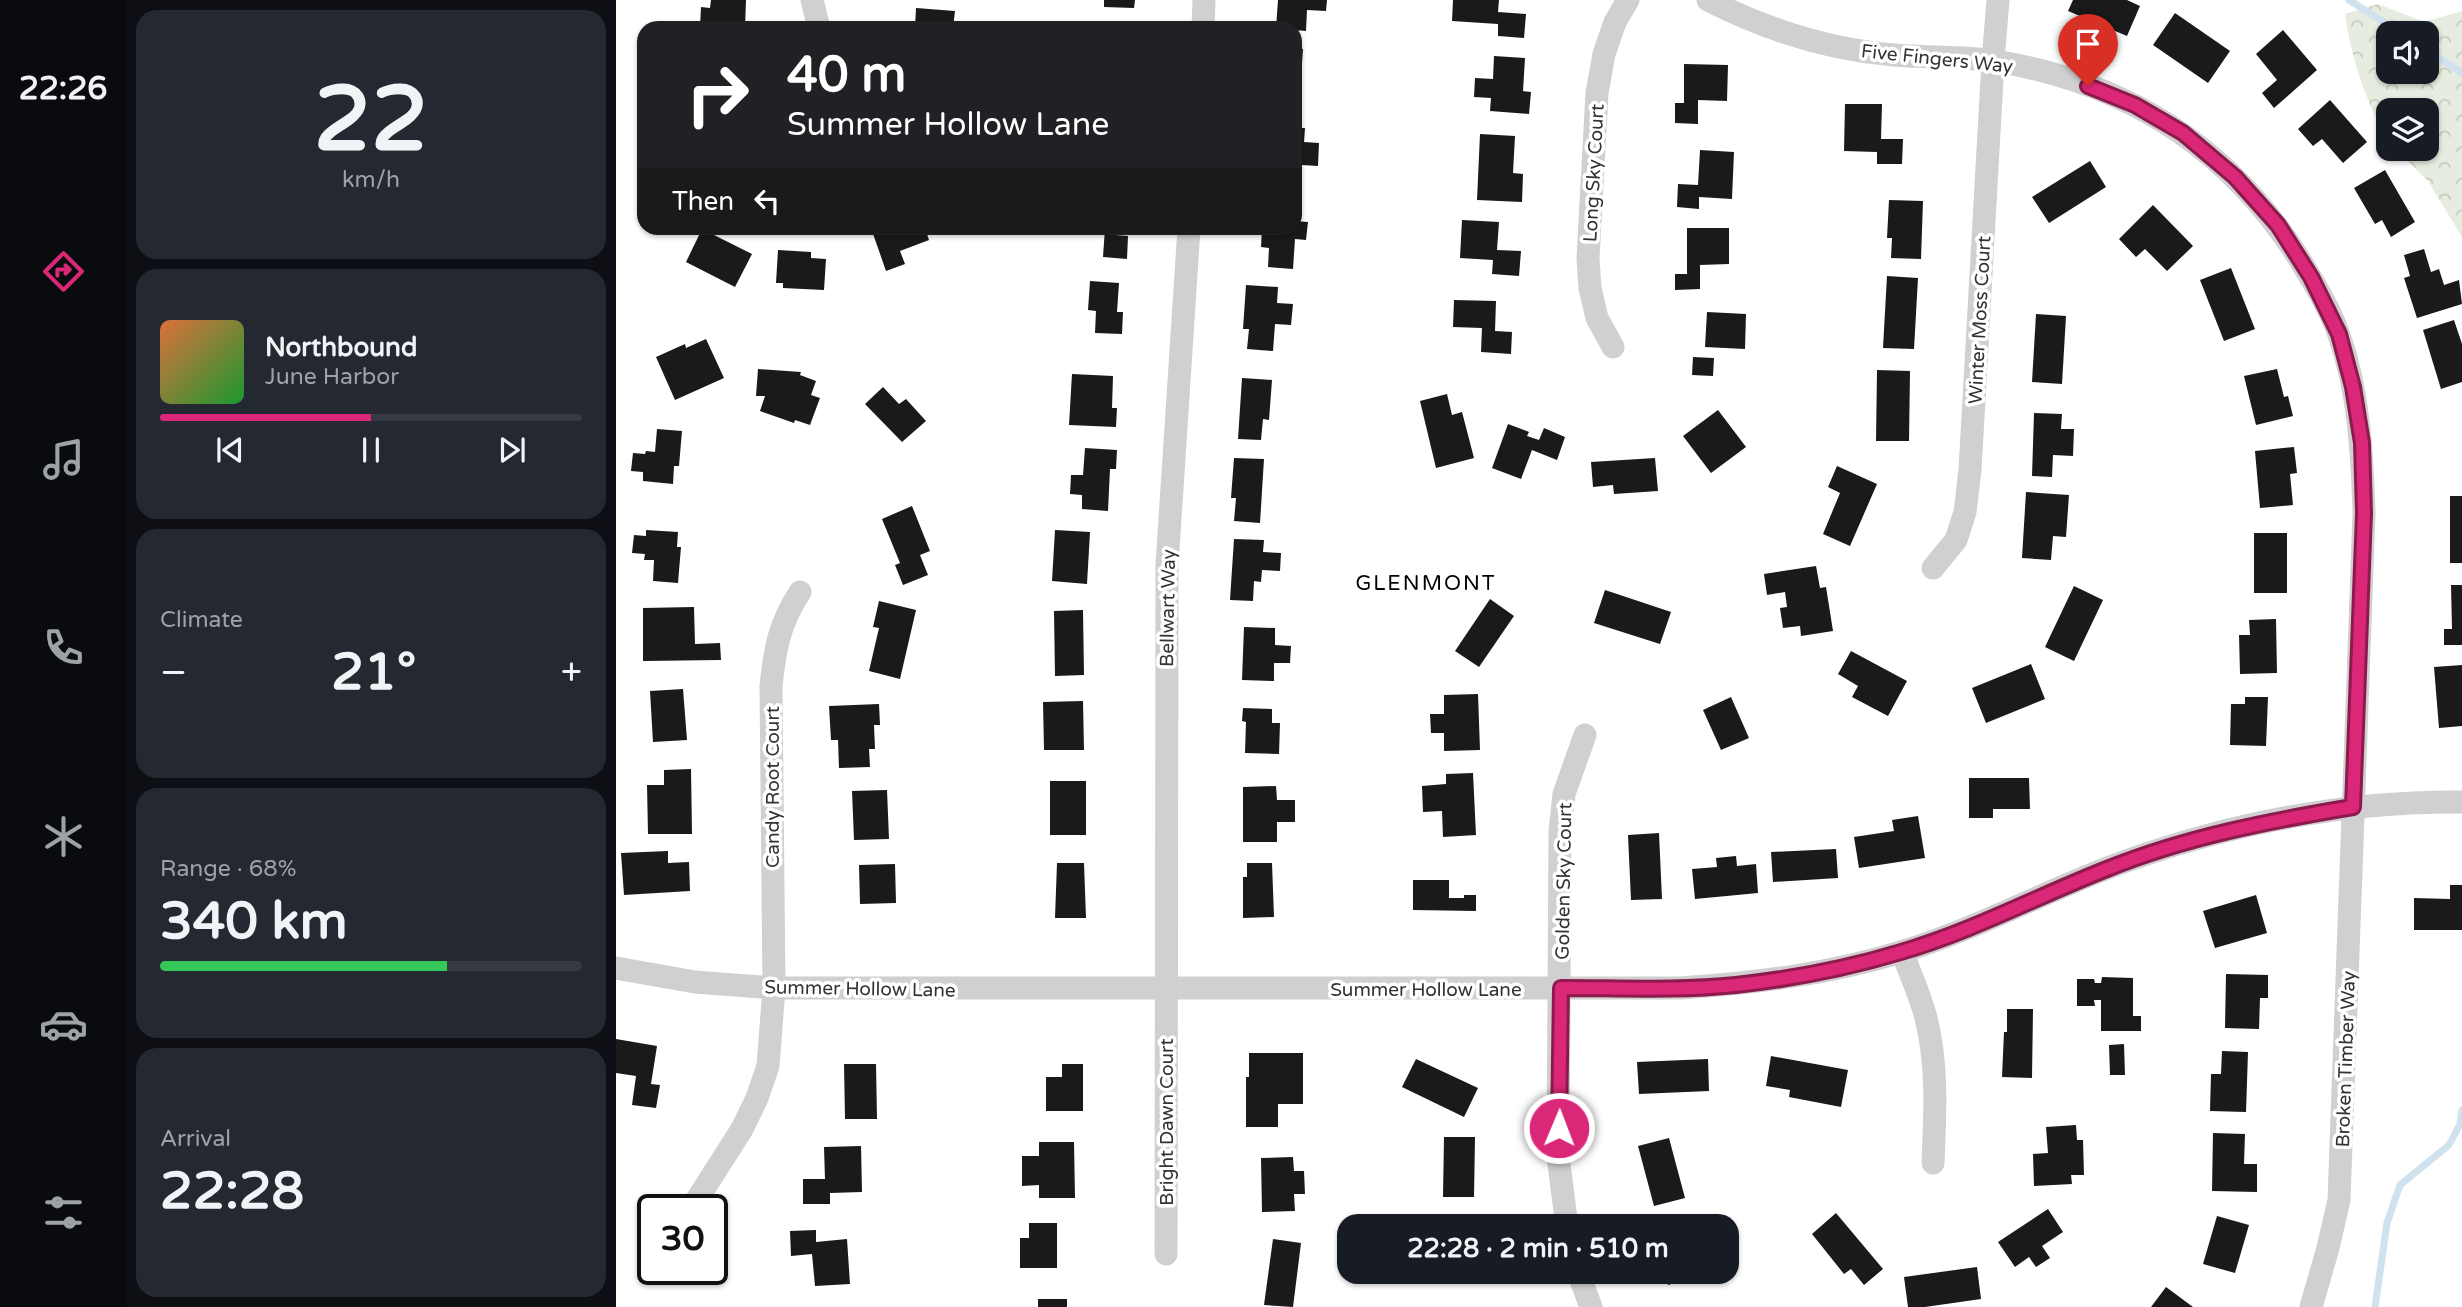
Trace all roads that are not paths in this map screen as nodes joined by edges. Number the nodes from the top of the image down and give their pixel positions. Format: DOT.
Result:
graph roads {
  1 [pos="812,0"];
  2 [pos="1204,0"];
  3 [pos="1628,0"];
  4 [pos="1707,0"];
  5 [pos="1998,0"];
  6 [pos="817,21"];
  7 [pos="1202,21"];
  8 [pos="1993,61"];
  9 [pos="1189,235"];
  10 [pos="1613,347"];
  11 [pos="1933,568"];
  12 [pos="800,592"];
  13 [pos="1586,735"];
  14 [pos="2462,802"];
  15 [pos="2353,807"];
  16 [pos="1902,952"];
  17 [pos="616,968"];
  18 [pos="774,988"];
  19 [pos="1561,988"];
  20 [pos="1167,989"];
  21 [pos="1933,1163"];
  22 [pos="701,1194"];
  23 [pos="1565,1214"];
  24 [pos="1166,1254"];
  25 [pos="1582,1284"];
  26 [pos="1591,1307"];
  27 [pos="2311,1307"];
  1 -- 6 [label="street"];
  2 -- 7 [label="street"];
  3 -- 10 [label="street, Long Sky Court"];
  4 -- 8 [label="street, Five Fingers Way"];
  5 -- 8 [label="street, Winter Moss Court"];
  8 -- 11 [label="street, Winter Moss Court"];
  8 -- 15 [label="street, Five Fingers Way"];
  9 -- 20 [label="street, Bellwart Way"];
  12 -- 18 [label="street, Candy Root Court"];
  13 -- 19 [label="street, Golden Sky Court"];
  14 -- 15 [label="street, Summer Hollow Lane"];
  15 -- 16 [label="street, Summer Hollow Lane"];
  15 -- 27 [label="street, Broken Timber Way"];
  16 -- 19 [label="street, Summer Hollow Lane"];
  16 -- 21 [label="street"];
  17 -- 18 [label="street, Summer Hollow Lane"];
  18 -- 20 [label="street, Summer Hollow Lane"];
  18 -- 22 [label="street, Candy Root Court"];
  19 -- 20 [label="street, Summer Hollow Lane"];
  19 -- 23 [label="street"];
  20 -- 24 [label="street, Bright Dawn Court"];
  25 -- 26 [label="street"];
}
